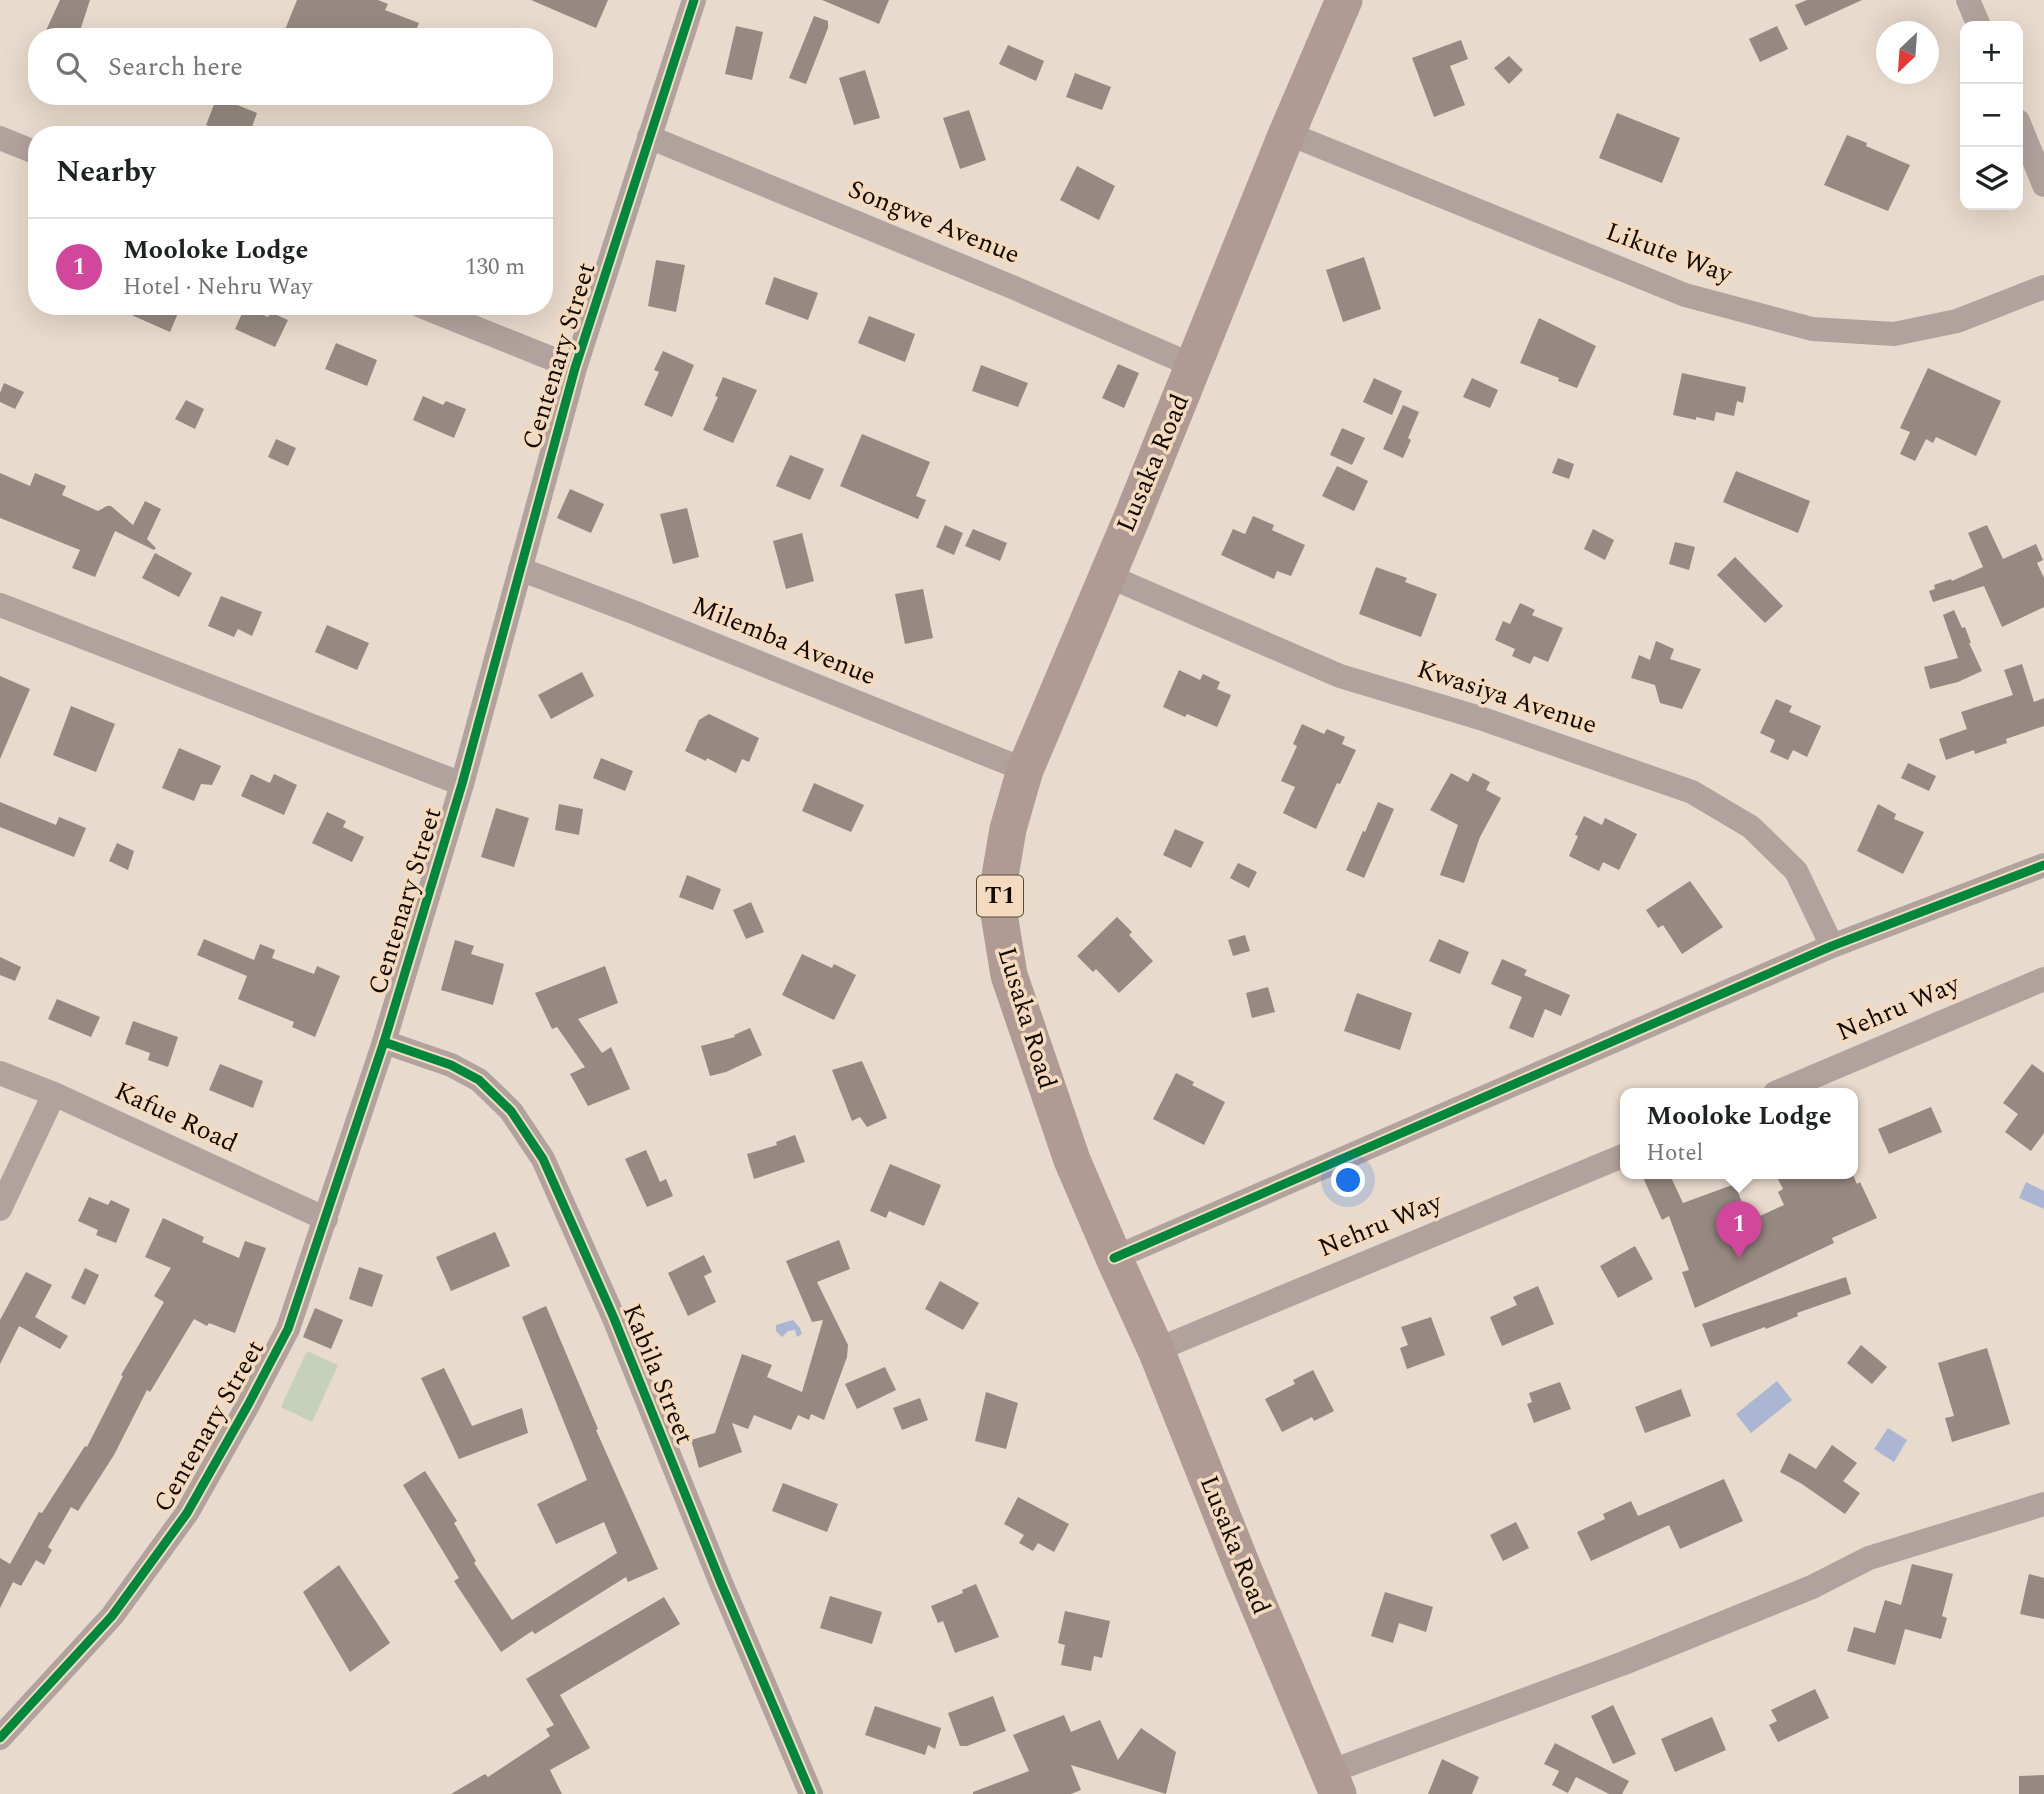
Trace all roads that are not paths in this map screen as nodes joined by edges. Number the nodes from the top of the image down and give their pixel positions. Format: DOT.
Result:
graph roads {
  1 [pos="694,0"];
  2 [pos="1343,0"];
  3 [pos="1968,0"];
  4 [pos="1977,21"];
  5 [pos="1287,133"];
  6 [pos="2023,133"];
  7 [pos="649,137"];
  8 [pos="0,138"];
  9 [pos="28,149"];
  10 [pos="2044,185"];
  11 [pos="2044,287"];
  12 [pos="443,315"];
  13 [pos="1194,366"];
  14 [pos="575,368"];
  15 [pos="520,569"];
  16 [pos="1106,575"];
  17 [pos="0,606"];
  18 [pos="1025,770"];
  19 [pos="462,783"];
  20 [pos="2044,865"];
  21 [pos="1832,946"];
  22 [pos="2044,979"];
  23 [pos="384,1042"];
  24 [pos="0,1073"];
  25 [pos="1786,1088"];
  26 [pos="54,1094"];
  27 [pos="1620,1157"];
  28 [pos="0,1209"];
  29 [pos="326,1219"];
  30 [pos="1114,1258"];
  31 [pos="1156,1350"];
  32 [pos="2044,1504"];
  33 [pos="0,1738"];
  34 [pos="1334,1783"];
  35 [pos="811,1794"];
  1 -- 7 [label="street, Centenary Street"];
  2 -- 5 [label="highway, Lusaka Road / T1"];
  3 -- 4 [label="street"];
  5 -- 11 [label="street, Likute Way"];
  5 -- 13 [label="highway, Lusaka Road / T1"];
  6 -- 10 [label="street"];
  7 -- 13 [label="street, Songwe Avenue"];
  7 -- 14 [label="street, Centenary Street"];
  8 -- 9 [label="street"];
  12 -- 14 [label="street"];
  13 -- 16 [label="highway, Lusaka Road / T1"];
  14 -- 15 [label="street, Centenary Street"];
  15 -- 18 [label="street, Milemba Avenue"];
  15 -- 19 [label="street, Centenary Street"];
  16 -- 18 [label="highway, Lusaka Road / T1"];
  16 -- 21 [label="street, Kwasiya Avenue"];
  17 -- 19 [label="street"];
  18 -- 30 [label="highway, Lusaka Road / T1"];
  19 -- 23 [label="street, Centenary Street"];
  20 -- 21 [label="street"];
  21 -- 30 [label="street"];
  22 -- 25 [label="street, Nehru Way"];
  23 -- 29 [label="street, Centenary Street"];
  23 -- 35 [label="street, Kabila Street"];
  24 -- 26 [label="street, Kafue Road"];
  26 -- 28 [label="street"];
  26 -- 29 [label="street, Kafue Road"];
  27 -- 31 [label="street, Nehru Way"];
  29 -- 33 [label="street, Centenary Street"];
  30 -- 31 [label="highway, Lusaka Road / T1"];
  31 -- 34 [label="highway, Lusaka Road / T1"];
  32 -- 34 [label="street"];
}
